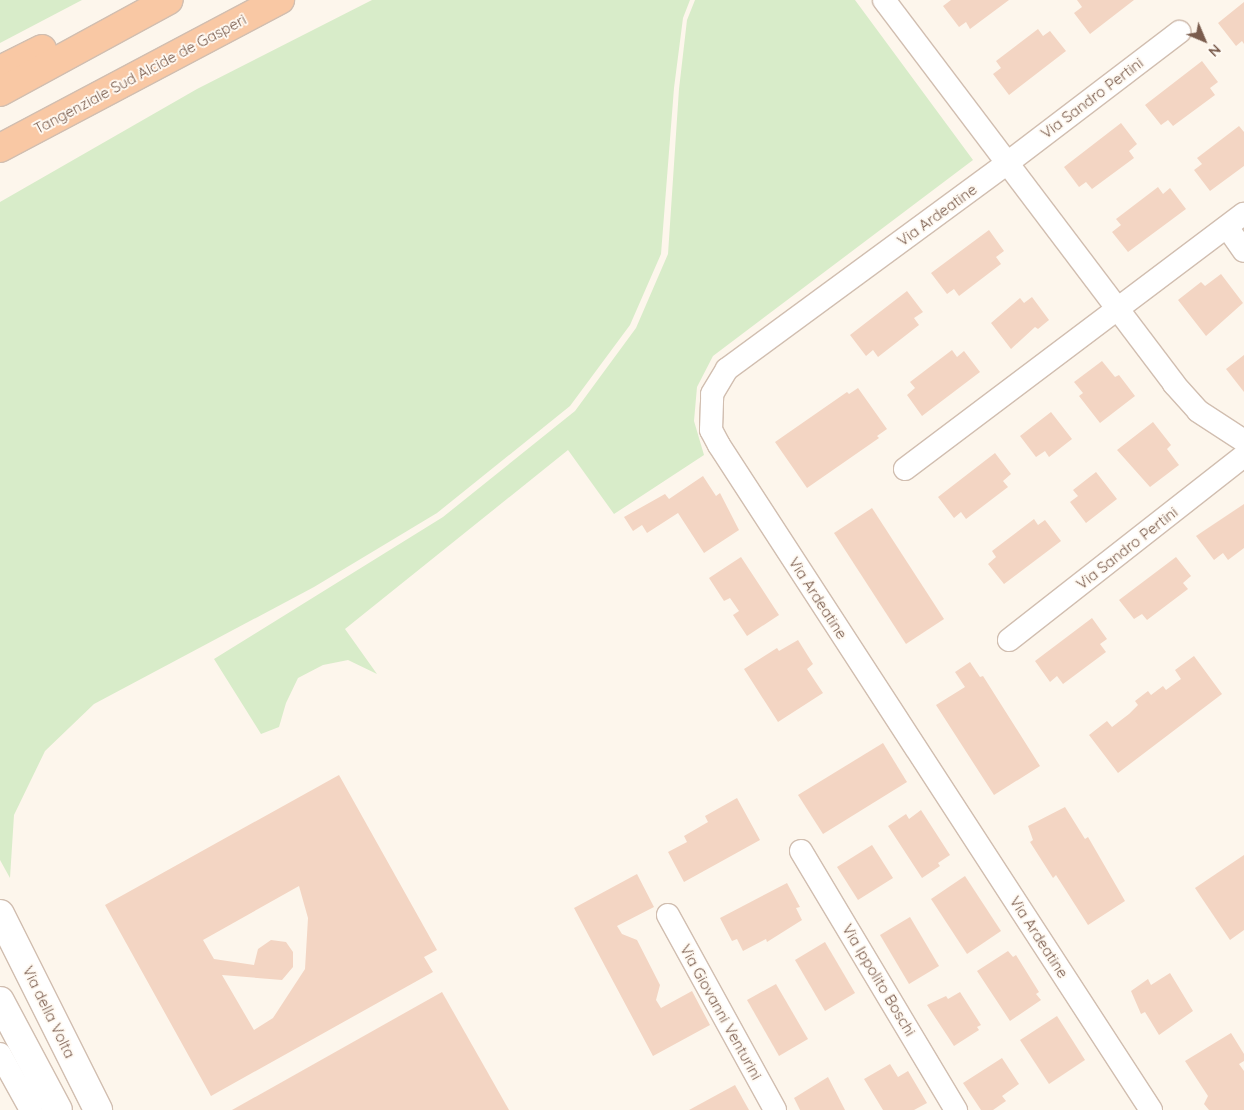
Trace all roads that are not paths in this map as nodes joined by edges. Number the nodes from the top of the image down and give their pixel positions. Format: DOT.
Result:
graph roads {
  1 [pos="140,0"];
  2 [pos="169,0"];
  3 [pos="280,0"];
  4 [pos="884,0"];
  5 [pos="1179,32"];
  6 [pos="0,70"];
  7 [pos="0,92"];
  8 [pos="0,148"];
  9 [pos="1006,164"];
  10 [pos="1235,220"];
  11 [pos="1244,251"];
  12 [pos="1117,307"];
  13 [pos="1244,442"];
  14 [pos="1244,456"];
  15 [pos="905,469"];
  16 [pos="1009,640"];
  17 [pos="801,850"];
  18 [pos="0,914"];
  19 [pos="668,915"];
  20 [pos="0,1001"];
  21 [pos="0,1054"];
  22 [pos="31,1110"];
  23 [pos="58,1110"];
  24 [pos="98,1110"];
  25 [pos="774,1110"];
  26 [pos="956,1110"];
  27 [pos="1151,1110"];
  1 -- 6 [label="highway"];
  2 -- 7 [label="highway"];
  3 -- 8 [label="highway, Tangenziale Sud Alcide de Gasperi"];
  4 -- 9 [label="street"];
  5 -- 9 [label="street, Via Sandro Pertini"];
  9 -- 12 [label="street"];
  9 -- 27 [label="street, Via Ardeatine"];
  10 -- 11 [label="street"];
  10 -- 12 [label="street"];
  12 -- 13 [label="street"];
  12 -- 15 [label="street"];
  14 -- 16 [label="street, Via Sandro Pertini"];
  17 -- 26 [label="street, Via Ippolito Boschi"];
  18 -- 24 [label="main road, Via della Volta"];
  19 -- 25 [label="street, Via Giovanni Venturini"];
  20 -- 23 [label="main road"];
  21 -- 22 [label="street"];
}
